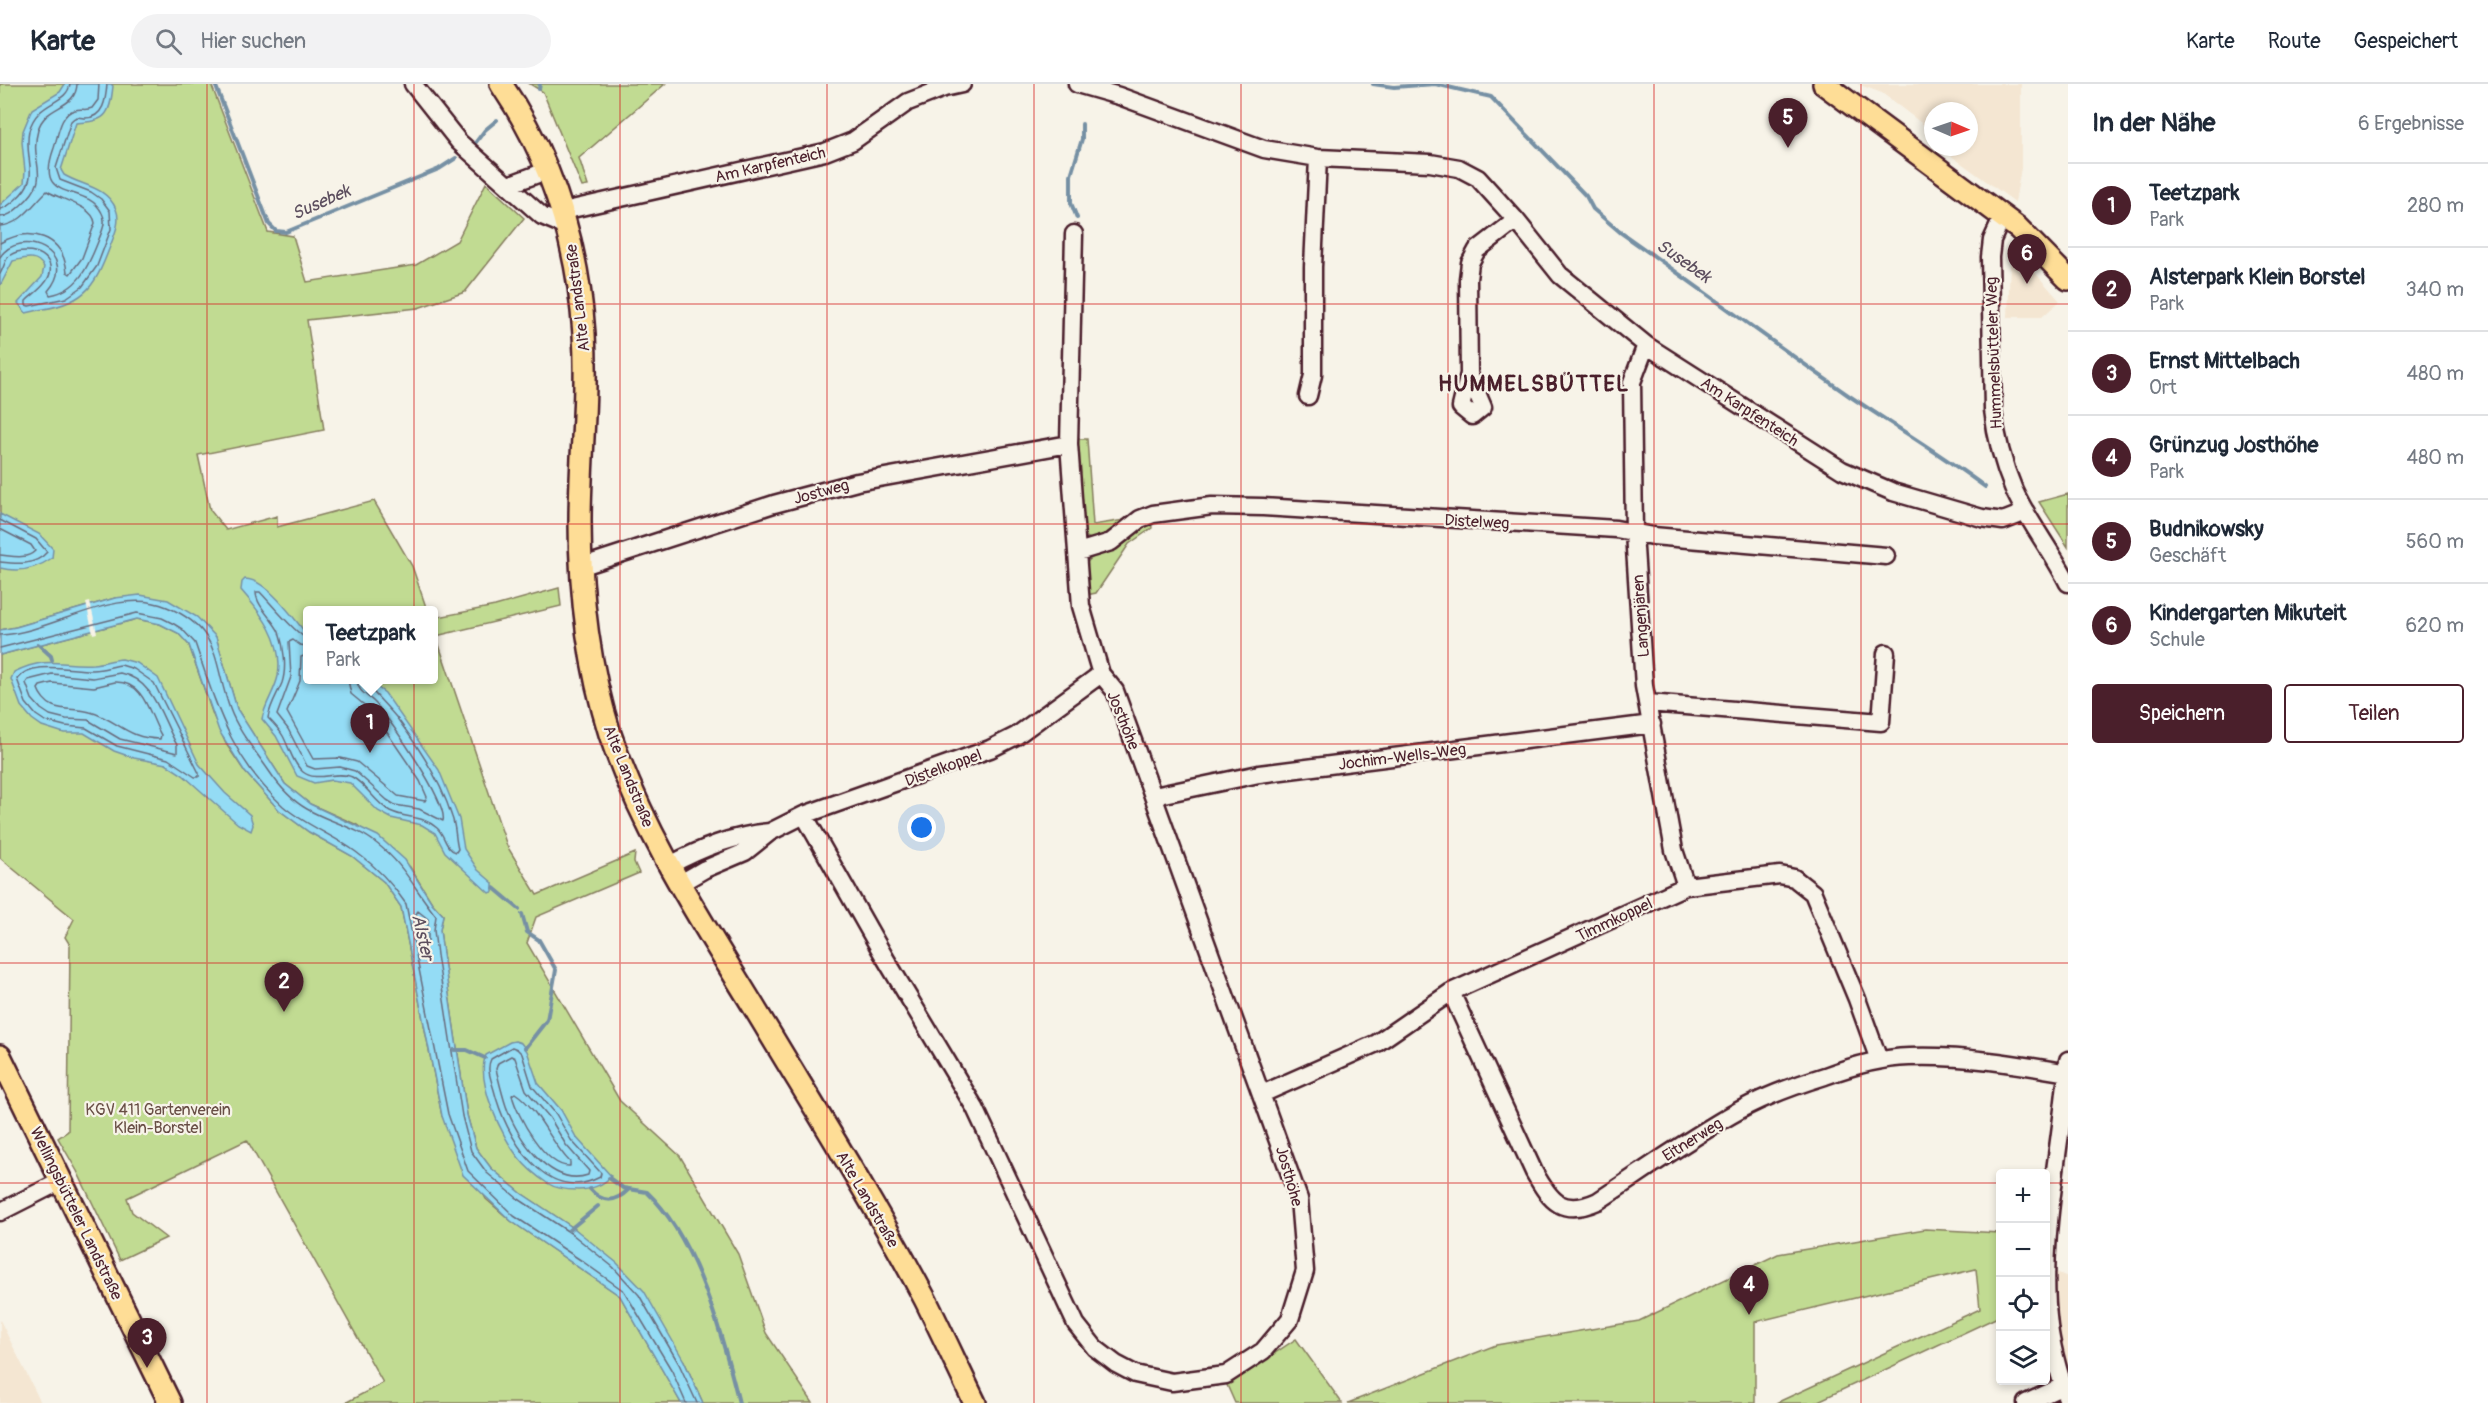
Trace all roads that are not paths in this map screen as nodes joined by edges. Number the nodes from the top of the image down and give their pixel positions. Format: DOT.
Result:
graph roads {
  1 [pos="413,84"];
  2 [pos="501,84"];
  3 [pos="962,84"];
  4 [pos="1077,84"];
  5 [pos="1824,84"];
  6 [pos="1318,158"];
  7 [pos="546,171"];
  8 [pos="508,185"];
  9 [pos="2003,216"];
  10 [pos="566,219"];
  11 [pos="1516,220"];
  12 [pos="1074,234"];
  13 [pos="2068,279"];
  14 [pos="1646,345"];
  15 [pos="1469,374"];
  16 [pos="1308,396"];
  17 [pos="1069,444"];
  18 [pos="2026,512"];
  19 [pos="1634,533"];
  20 [pos="1078,552"];
  21 [pos="1886,556"];
  22 [pos="580,567"];
  23 [pos="2068,583"];
  24 [pos="1886,653"];
  25 [pos="1101,674"];
  26 [pos="1648,703"];
  27 [pos="1652,724"];
  28 [pos="1154,796"];
  29 [pos="804,815"];
  30 [pos="770,832"];
  31 [pos="668,866"];
  32 [pos="679,884"];
  33 [pos="1686,886"];
  34 [pos="1451,993"];
  35 [pos="0,1056"];
  36 [pos="1879,1060"];
  37 [pos="2068,1069"];
  38 [pos="1262,1094"];
  39 [pos="61,1181"];
  40 [pos="0,1212"];
  41 [pos="2066,1394"];
  42 [pos="170,1403"];
  43 [pos="975,1403"];
  44 [pos="2026,1403"];
  1 -- 8 [label="street"];
  2 -- 7 [label="main road, Alte Landstraße"];
  3 -- 10 [label="street, Am Karpfenteich"];
  4 -- 6 [label="street, Am Karpfenteich"];
  5 -- 9 [label="main road"];
  6 -- 11 [label="street, Am Karpfenteich"];
  6 -- 16 [label="street"];
  7 -- 8 [label="street"];
  7 -- 10 [label="main road, Alte Landstraße"];
  8 -- 10 [label="street"];
  9 -- 13 [label="main road"];
  9 -- 18 [label="street, Hummelsbütteler Weg"];
  10 -- 22 [label="main road, Alte Landstraße"];
  11 -- 14 [label="street, Am Karpfenteich"];
  11 -- 15 [label="street"];
  12 -- 17 [label="street, Josthöhe"];
  14 -- 18 [label="street, Am Karpfenteich"];
  14 -- 19 [label="street, Langenjären"];
  17 -- 20 [label="street, Josthöhe"];
  17 -- 22 [label="street, Jostweg"];
  18 -- 23 [label="street, Hummelsbütteler Weg"];
  19 -- 20 [label="street, Distelweg"];
  19 -- 21 [label="street, Distelweg"];
  19 -- 26 [label="street, Langenjären"];
  20 -- 25 [label="street, Josthöhe"];
  22 -- 31 [label="main road, Alte Landstraße"];
  24 -- 26 [label="street"];
  25 -- 28 [label="street, Josthöhe"];
  25 -- 29 [label="street, Distelkoppel"];
  26 -- 27 [label="street, Langenjären"];
  27 -- 28 [label="street, Jochim-Wells-Weg"];
  27 -- 33 [label="street, Langenjären"];
  28 -- 38 [label="street, Josthöhe"];
  29 -- 30 [label="street, Distelkoppel"];
  29 -- 38 [label="street, Josthöhe"];
  30 -- 31 [label="street, Distelkoppel"];
  30 -- 32 [label="street, Distelkoppel"];
  31 -- 32 [label="main road, Alte Landstraße"];
  32 -- 43 [label="main road, Alte Landstraße"];
  33 -- 34 [label="street, Timmkoppel"];
  33 -- 36 [label="street, Timmkoppel"];
  34 -- 36 [label="street, Eitnerweg"];
  34 -- 38 [label="street, Timmkoppel"];
  35 -- 39 [label="main road, Wellingsbütteler Landstraße"];
  36 -- 37 [label="street, Eitnerweg"];
  37 -- 41 [label="street"];
  39 -- 40 [label="street"];
  39 -- 42 [label="main road, Wellingsbütteler Landstraße"];
  41 -- 44 [label="street"];
}
